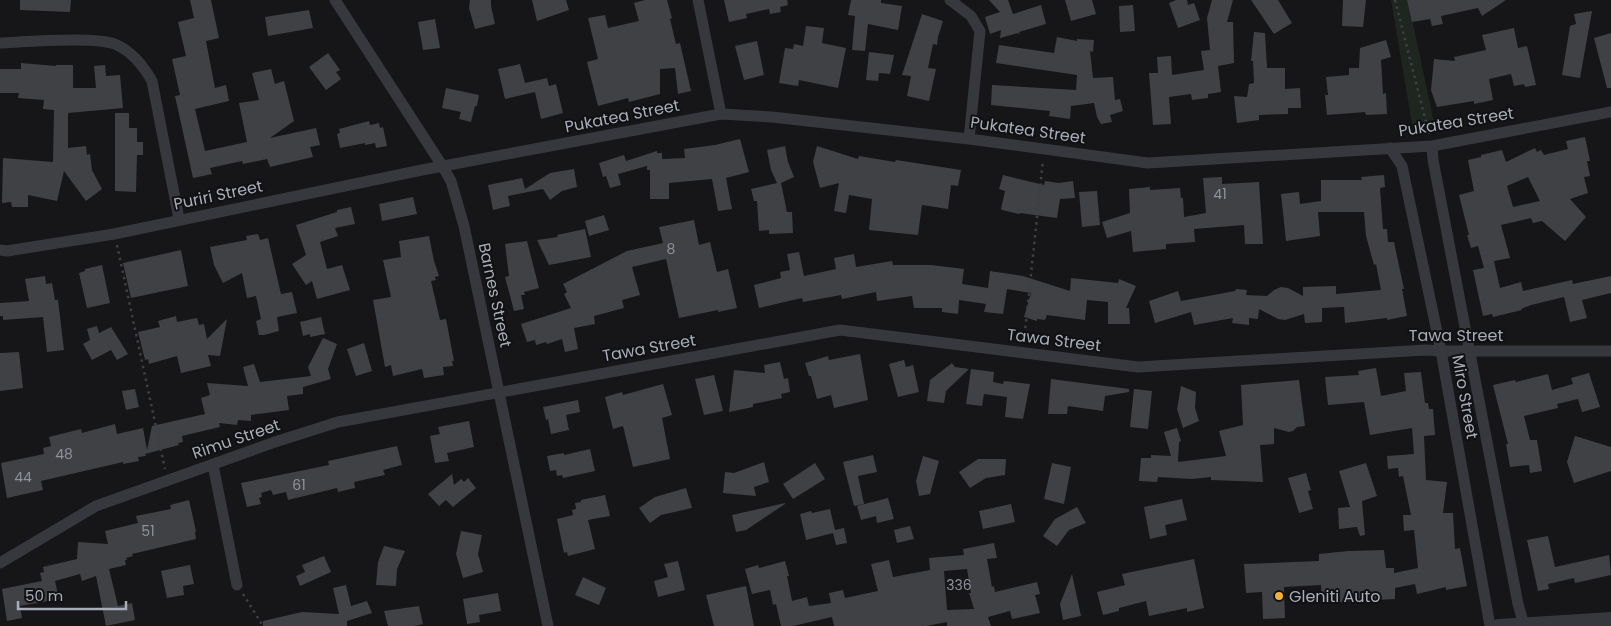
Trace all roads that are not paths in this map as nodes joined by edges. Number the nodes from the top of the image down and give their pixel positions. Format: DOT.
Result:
graph roads {
  1 [pos="335,0"];
  2 [pos="698,0"];
  3 [pos="950,0"];
  4 [pos="0,43"];
  5 [pos="1611,112"];
  6 [pos="721,114"];
  7 [pos="969,138"];
  8 [pos="1432,146"];
  9 [pos="1390,148"];
  10 [pos="443,166"];
  11 [pos="179,220"];
  12 [pos="0,250"];
  13 [pos="1441,351"];
  14 [pos="1468,351"];
  15 [pos="1611,352"];
  16 [pos="499,392"];
  17 [pos="213,465"];
  18 [pos="0,563"];
  19 [pos="237,584"];
  20 [pos="1611,619"];
  21 [pos="1524,625"];
  22 [pos="548,626"];
  23 [pos="1490,626"];
  24 [pos="1498,626"];
  1 -- 10 [label="street, Barnes Street"];
  2 -- 6 [label="street"];
  3 -- 7 [label="street"];
  4 -- 11 [label="street"];
  5 -- 8 [label="street, Pukatea Street"];
  6 -- 7 [label="street, Pukatea Street"];
  6 -- 10 [label="street, Pukatea Street"];
  7 -- 9 [label="street, Pukatea Street"];
  8 -- 9 [label="street, Pukatea Street"];
  8 -- 14 [label="street, Miro Street"];
  9 -- 13 [label="street, Miro Street"];
  10 -- 11 [label="street, Puriri Street"];
  10 -- 16 [label="street, Barnes Street"];
  11 -- 12 [label="street, Puriri Street"];
  13 -- 14 [label="street, Tawa Street"];
  13 -- 16 [label="street, Tawa Street"];
  13 -- 23 [label="street, Miro Street"];
  14 -- 15 [label="street, Tawa Street"];
  14 -- 21 [label="street, Miro Street"];
  16 -- 17 [label="street, Rimu Street"];
  16 -- 22 [label="street, Barnes Street"];
  17 -- 18 [label="street, Rimu Street"];
  17 -- 19 [label="street"];
  20 -- 21 [label="street"];
  21 -- 24 [label="street"];
}
